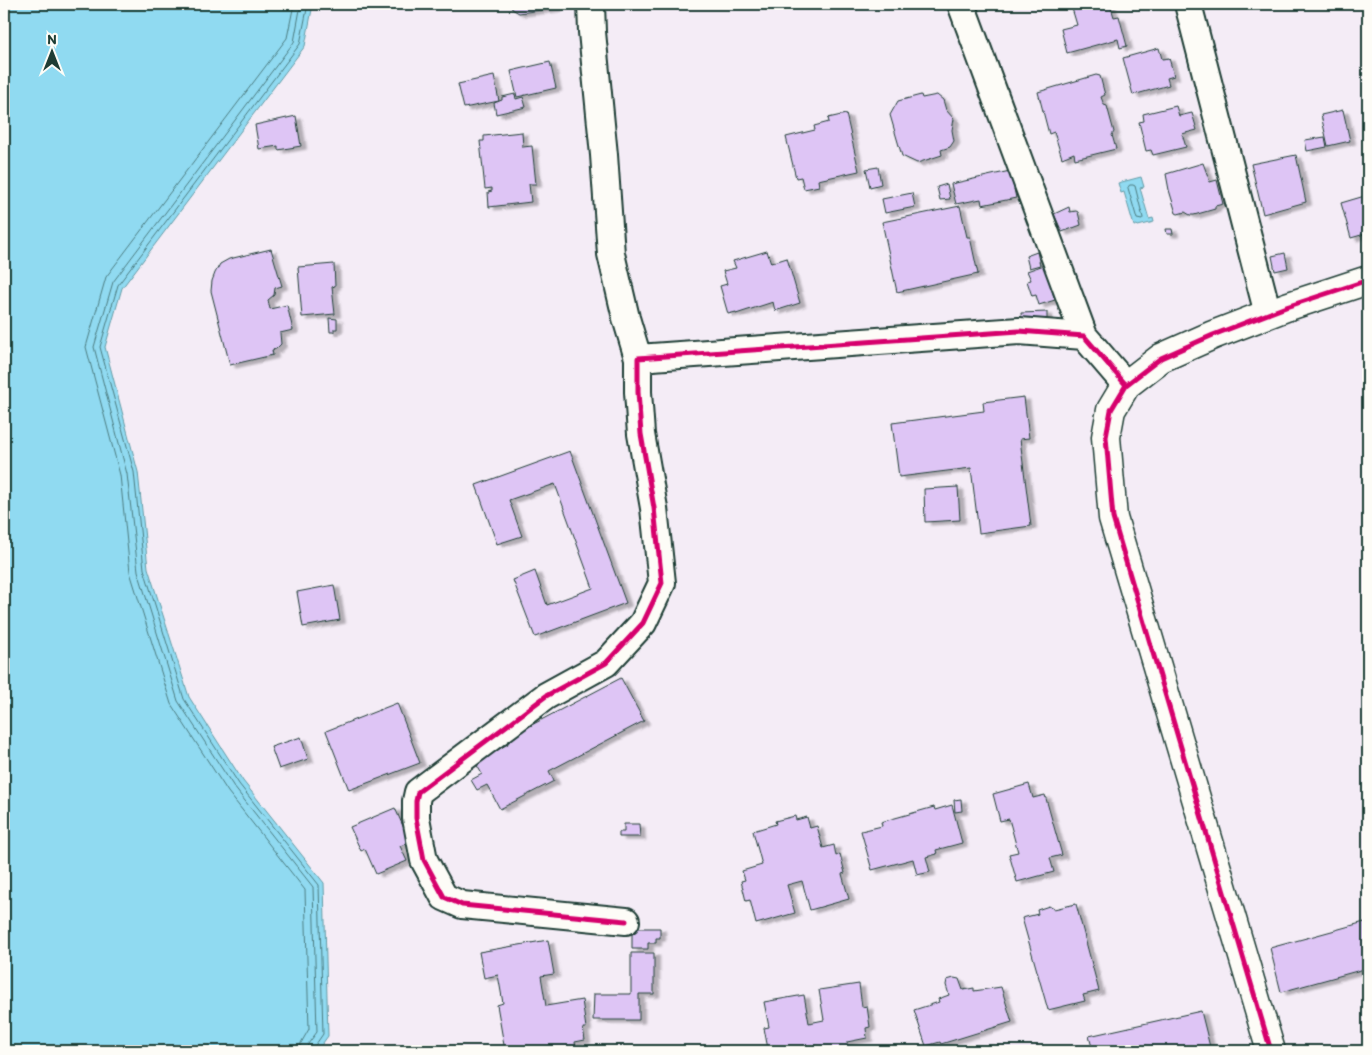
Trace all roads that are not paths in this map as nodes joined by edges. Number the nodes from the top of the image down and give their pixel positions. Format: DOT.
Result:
graph roads {
  1 [pos="591,4"];
  2 [pos="961,4"];
  3 [pos="1188,4"];
  4 [pos="1368,280"];
  5 [pos="1268,314"];
  6 [pos="1084,336"];
  7 [pos="638,358"];
  8 [pos="1126,385"];
  9 [pos="626,921"];
  10 [pos="1271,1051"];
  1 -- 7 [label="street"];
  2 -- 6 [label="street"];
  3 -- 5 [label="street"];
  4 -- 5 [label="street"];
  5 -- 8 [label="street"];
  6 -- 7 [label="street"];
  6 -- 8 [label="street"];
  7 -- 9 [label="street"];
  8 -- 10 [label="street"];
}
